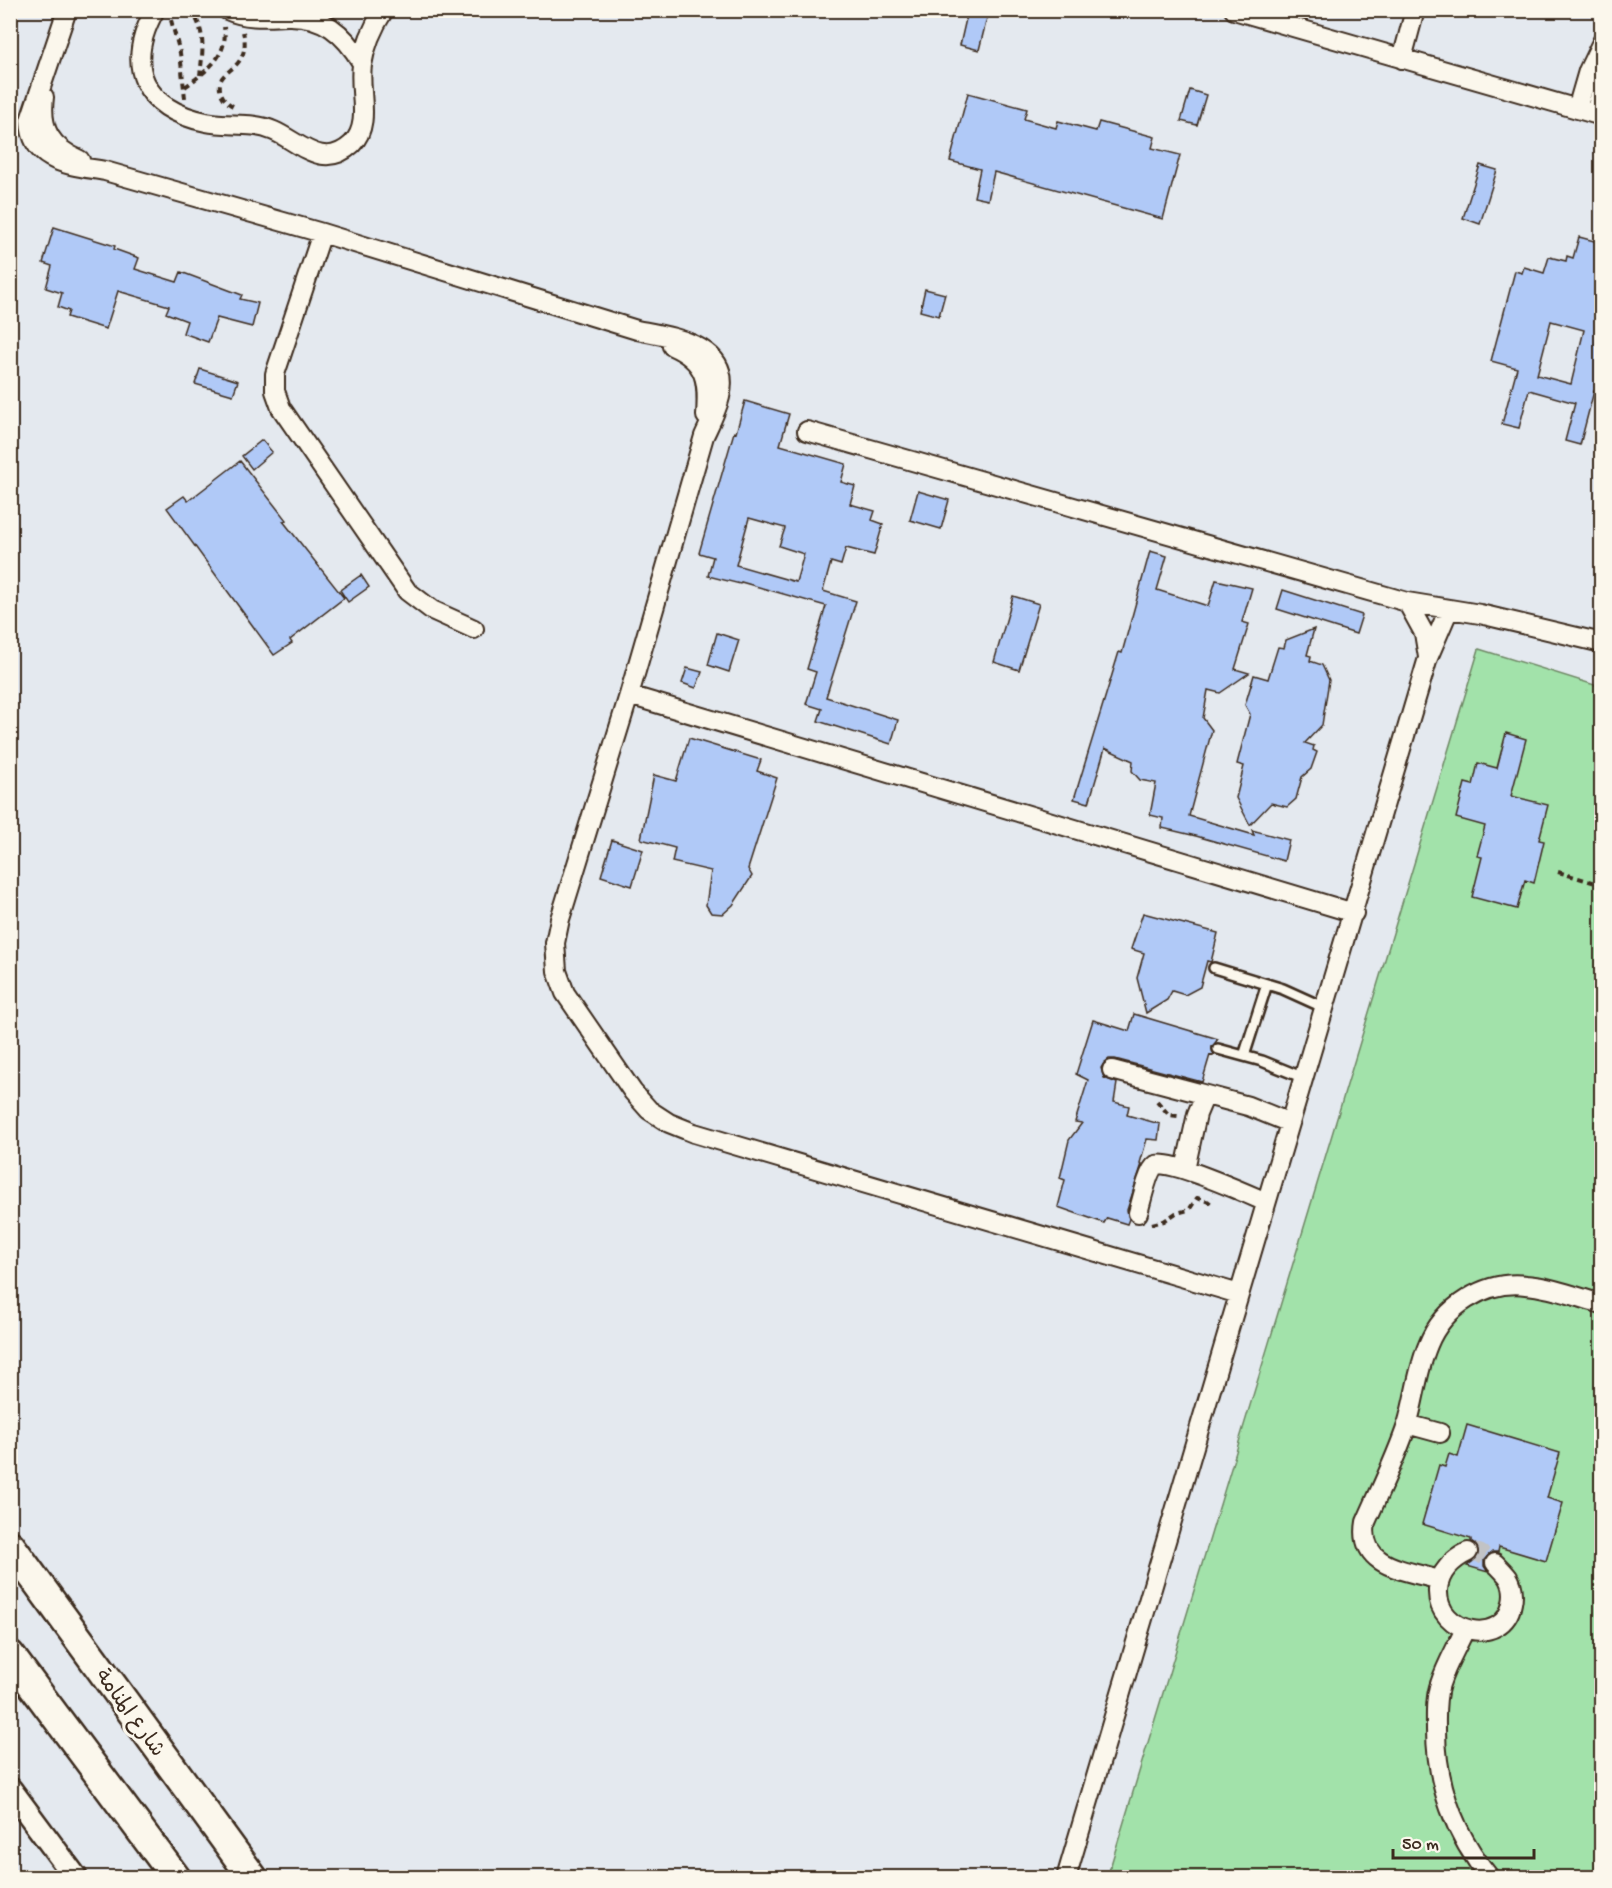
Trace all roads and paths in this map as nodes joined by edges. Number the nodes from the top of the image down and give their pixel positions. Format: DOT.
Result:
graph roads {
  1 [pos="67,10"];
  2 [pos="155,10"];
  3 [pos="167,10"];
  4 [pos="191,10"];
  5 [pos="384,10"];
  6 [pos="1234,10"];
  7 [pos="1415,10"];
  8 [pos="229,15"];
  9 [pos="171,21"];
  10 [pos="168,26"];
  11 [pos="1602,42"];
  12 [pos="1402,59"];
  13 [pos="362,63"];
  14 [pos="200,76"];
  15 [pos="185,87"];
  16 [pos="1602,87"];
  17 [pos="176,95"];
  18 [pos="238,107"];
  19 [pos="1577,109"];
  20 [pos="1598,115"];
  21 [pos="321,233"];
  22 [pos="807,431"];
  23 [pos="1407,602"];
  24 [pos="1449,609"];
  25 [pos="474,629"];
  26 [pos="1602,643"];
  27 [pos="1428,658"];
  28 [pos="629,695"];
  29 [pos="1558,872"];
  30 [pos="1602,885"];
  31 [pos="1354,913"];
  32 [pos="1214,968"];
  33 [pos="1267,984"];
  34 [pos="1325,1008"];
  35 [pos="1218,1049"];
  36 [pos="1244,1056"];
  37 [pos="1112,1070"];
  38 [pos="1304,1078"];
  39 [pos="1205,1095"];
  40 [pos="1290,1123"];
  41 [pos="1185,1169"];
  42 [pos="1214,1182"];
  43 [pos="1266,1202"];
  44 [pos="1138,1213"];
  45 [pos="1239,1294"];
  46 [pos="1602,1304"];
  47 [pos="1407,1424"];
  48 [pos="1440,1433"];
  49 [pos="10,1545"];
  50 [pos="1468,1552"];
  51 [pos="1495,1563"];
  52 [pos="1440,1580"];
  53 [pos="1465,1629"];
  54 [pos="10,1655"];
  55 [pos="10,1789"];
  56 [pos="76,1878"];
  57 [pos="176,1878"];
  58 [pos="253,1878"];
  59 [pos="1066,1878"];
  60 [pos="1490,1878"];
  1 -- 21 [label="street"];
  2 -- 13 [label="street"];
  3 -- 9 [label="path"];
  4 -- 14 [label="path"];
  5 -- 13 [label="street"];
  6 -- 12 [label="street"];
  7 -- 12 [label="street"];
  8 -- 13 [label="street"];
  8 -- 14 [label="path"];
  8 -- 18 [label="path"];
  9 -- 10 [label="path"];
  9 -- 15 [label="path"];
  11 -- 19 [label="street"];
  12 -- 19 [label="street"];
  14 -- 15 [label="path"];
  15 -- 17 [label="path"];
  16 -- 20 [label="street"];
  19 -- 20 [label="street"];
  21 -- 25 [label="street"];
  21 -- 28 [label="street"];
  22 -- 23 [label="street"];
  23 -- 24 [label="street"];
  23 -- 27 [label="street"];
  24 -- 26 [label="street"];
  24 -- 27 [label="street"];
  27 -- 31 [label="street"];
  28 -- 31 [label="street"];
  28 -- 45 [label="street"];
  29 -- 30 [label="path"];
  31 -- 34 [label="street"];
  32 -- 33 [label="lane"];
  33 -- 34 [label="lane"];
  33 -- 36 [label="lane"];
  34 -- 38 [label="street"];
  35 -- 36 [label="lane"];
  36 -- 38 [label="lane"];
  37 -- 39 [label="street"];
  38 -- 40 [label="street"];
  39 -- 40 [label="street"];
  39 -- 41 [label="street"];
  40 -- 43 [label="street"];
  41 -- 42 [label="street"];
  41 -- 44 [label="street"];
  42 -- 43 [label="street"];
  42 -- 44 [label="path"];
  43 -- 45 [label="street"];
  45 -- 59 [label="street"];
  46 -- 47 [label="street"];
  47 -- 48 [label="street"];
  47 -- 52 [label="street"];
  49 -- 58 [label="main road, شارع المنامة"];
  50 -- 52 [label="street"];
  51 -- 53 [label="street"];
  52 -- 53 [label="street"];
  53 -- 60 [label="street"];
  54 -- 57 [label="main road"];
  55 -- 56 [label="street"];
}
